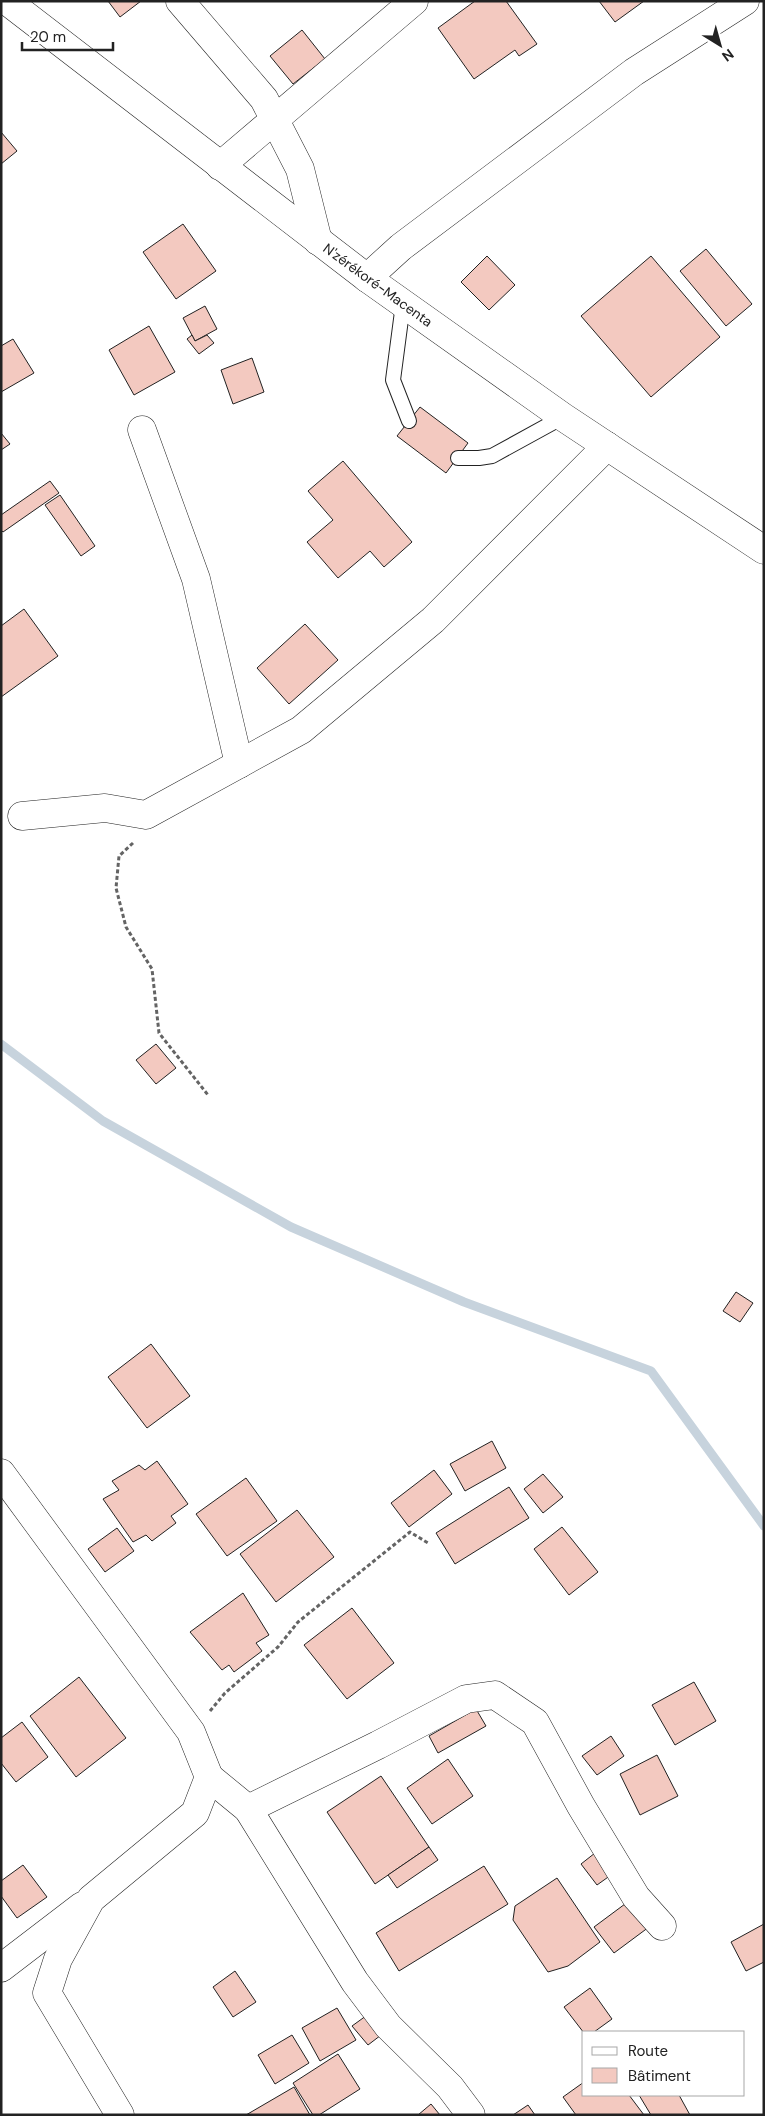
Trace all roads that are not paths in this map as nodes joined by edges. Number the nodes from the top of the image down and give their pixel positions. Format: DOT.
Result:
graph roads {
  1 [pos="180,1"];
  2 [pos="414,1"];
  3 [pos="745,1"];
  4 [pos="17,4"];
  5 [pos="274,118"];
  6 [pos="220,166"];
  7 [pos="318,241"];
  8 [pos="366,278"];
  9 [pos="403,304"];
  10 [pos="563,417"];
  11 [pos="409,421"];
  12 [pos="142,430"];
  13 [pos="607,446"];
  14 [pos="458,458"];
  15 [pos="764,550"];
  16 [pos="239,764"];
  17 [pos="22,816"];
  18 [pos="1,1473"];
  19 [pos="209,1777"];
  20 [pos="248,1809"];
  21 [pos="91,1898"];
  22 [pos="662,1926"];
  23 [pos="1,1968"];
  24 [pos="120,2115"];
  25 [pos="471,2115"];
  1 -- 5 [label="main road"];
  2 -- 5 [label="main road"];
  3 -- 8 [label="main road"];
  4 -- 6 [label="main road, N'zérékoré-Macenta"];
  5 -- 6 [label="main road"];
  5 -- 7 [label="main road"];
  6 -- 7 [label="main road, N'zérékoré-Macenta"];
  7 -- 8 [label="main road, N'zérékoré-Macenta"];
  8 -- 9 [label="main road, N'zérékoré-Macenta"];
  9 -- 10 [label="main road, N'zérékoré-Macenta"];
  9 -- 11 [label="lane"];
  10 -- 13 [label="main road, N'zérékoré-Macenta"];
  10 -- 14 [label="lane"];
  12 -- 16 [label="main road"];
  13 -- 15 [label="main road, N'zérékoré-Macenta"];
  13 -- 16 [label="main road"];
  16 -- 17 [label="main road"];
  18 -- 19 [label="main road"];
  19 -- 20 [label="main road"];
  19 -- 21 [label="main road"];
  20 -- 22 [label="main road"];
  20 -- 25 [label="main road"];
  21 -- 23 [label="main road"];
  21 -- 24 [label="main road"];
}
